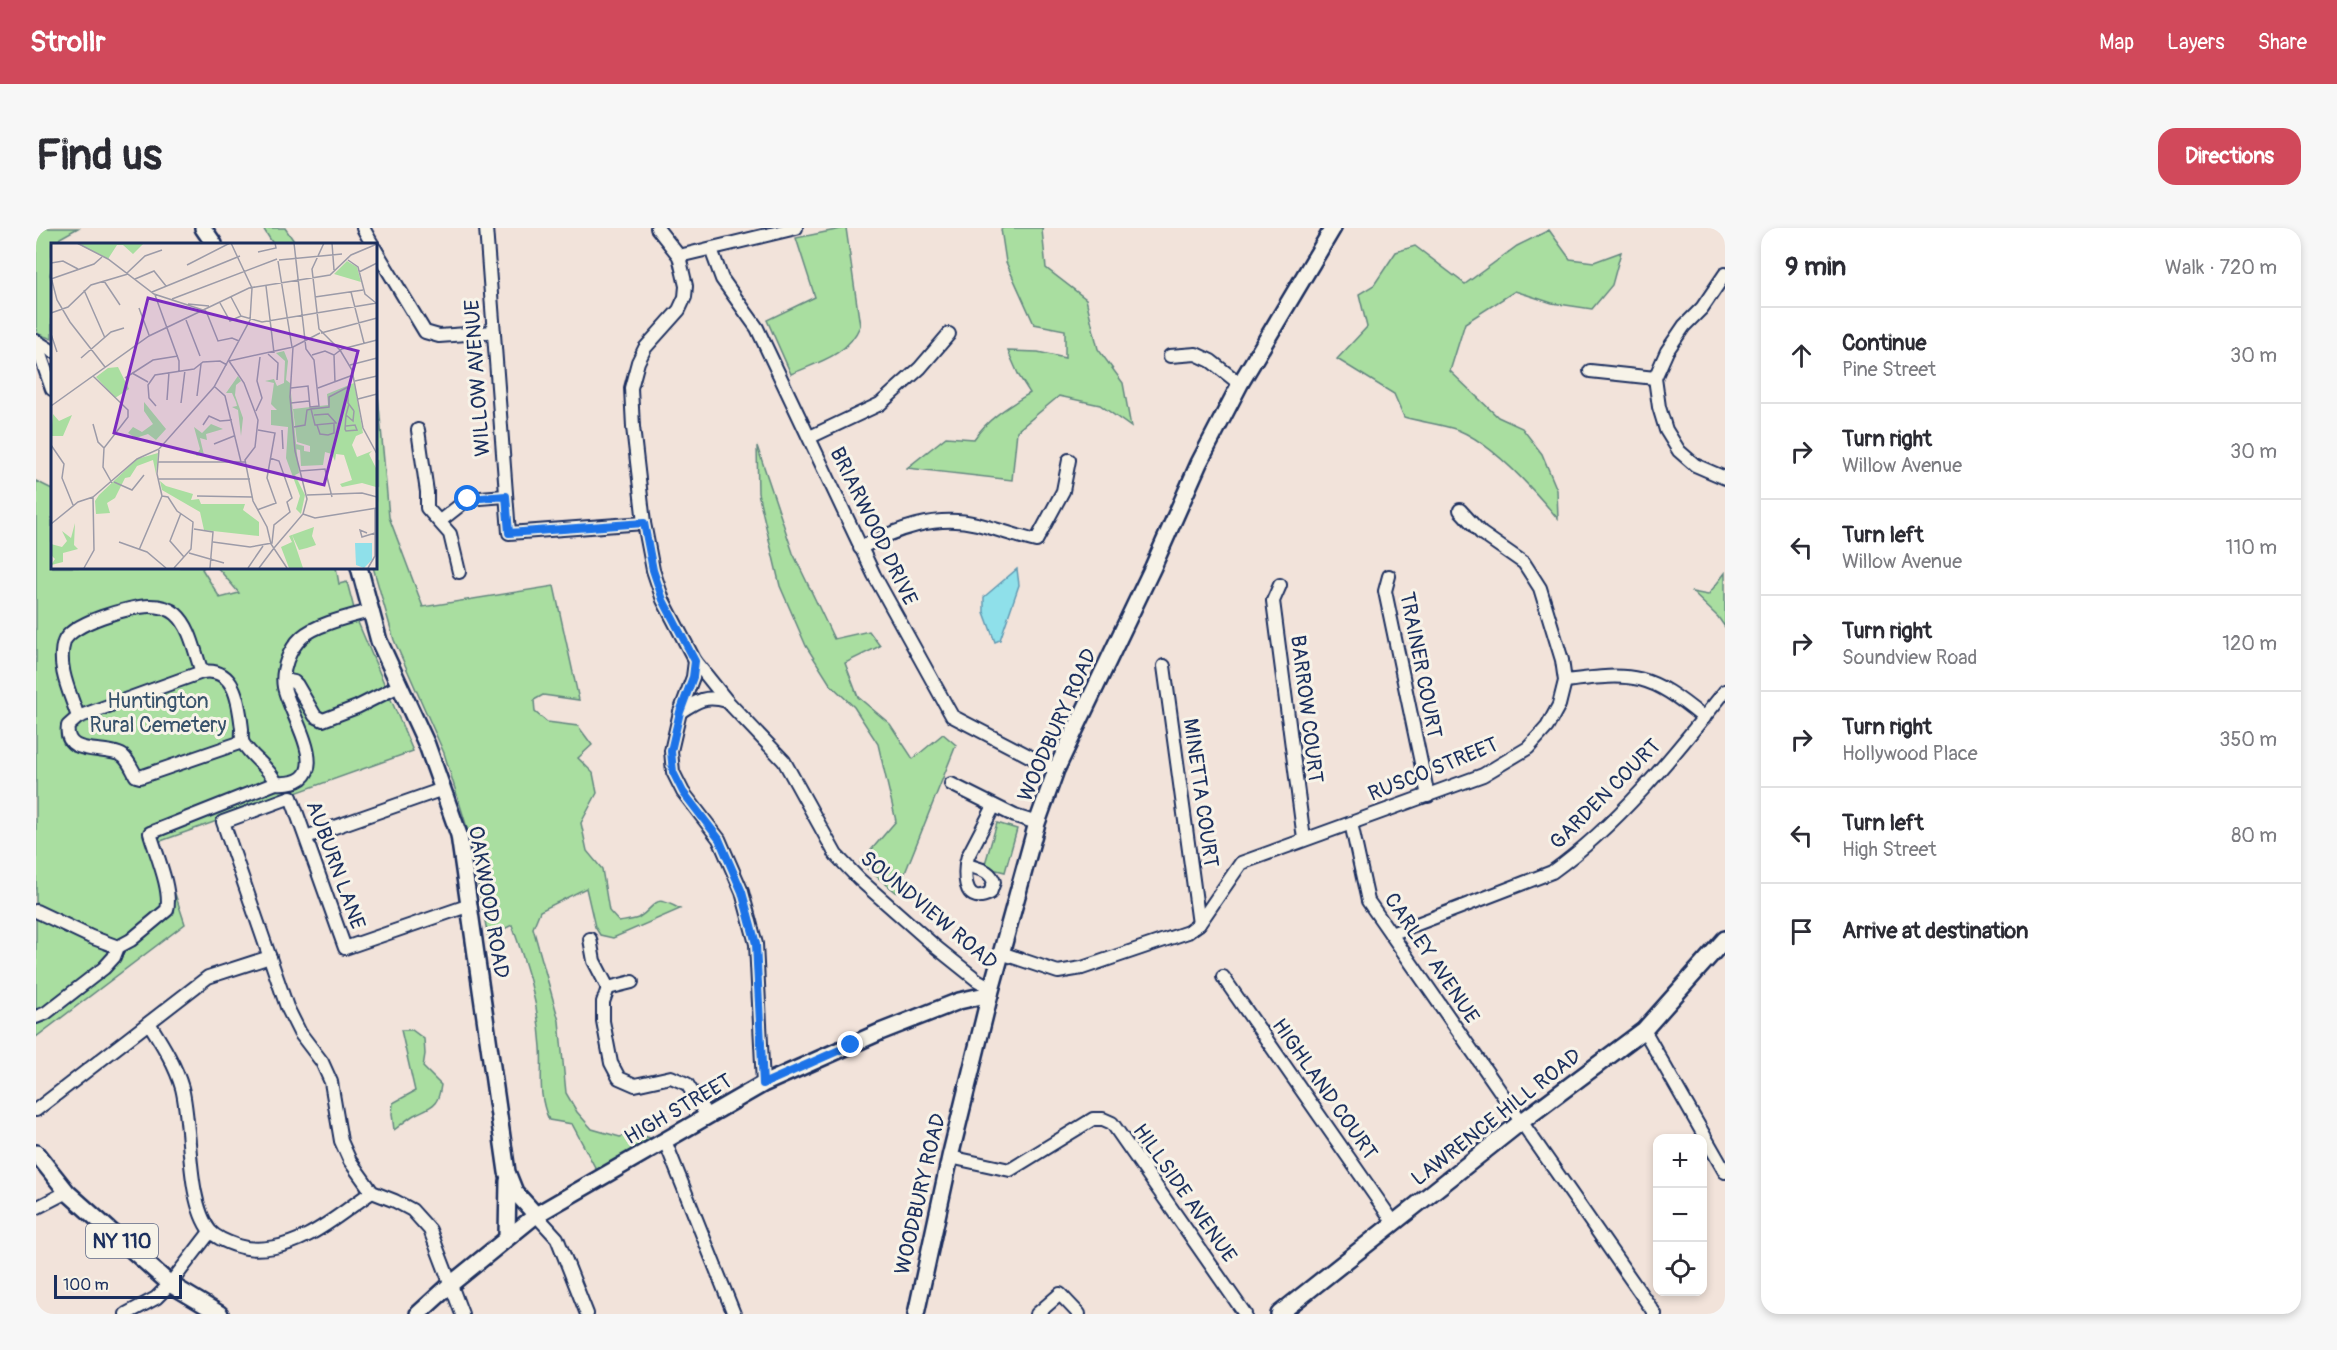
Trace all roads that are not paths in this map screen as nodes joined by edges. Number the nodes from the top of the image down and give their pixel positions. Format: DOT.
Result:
graph roads {
  1 [pos="203,228"];
  2 [pos="363,228"];
  3 [pos="486,228"];
  4 [pos="657,228"];
  5 [pos="796,228"];
  6 [pos="1333,228"];
  7 [pos="213,243"];
  8 [pos="371,243"];
  9 [pos="711,249"];
  10 [pos="376,251"];
  11 [pos="679,256"];
  12 [pos="1725,274"];
  13 [pos="494,332"];
  14 [pos="949,334"];
  15 [pos="36,342"];
  16 [pos="51,350"];
  17 [pos="1170,356"];
  18 [pos="45,371"];
  19 [pos="1590,371"];
  20 [pos="1655,378"];
  21 [pos="1240,384"];
  22 [pos="51,386"];
  23 [pos="418,430"];
  24 [pos="810,437"];
  25 [pos="1069,460"];
  26 [pos="1725,478"];
  27 [pos="506,496"];
  28 [pos="1460,510"];
  29 [pos="440,521"];
  30 [pos="644,523"];
  31 [pos="860,548"];
  32 [pos="359,568"];
  33 [pos="459,572"];
  34 [pos="1389,576"];
  35 [pos="1280,585"];
  36 [pos="370,611"];
  37 [pos="59,625"];
  38 [pos="64,640"];
  39 [pos="695,661"];
  40 [pos="1164,666"];
  41 [pos="202,672"];
  42 [pos="284,680"];
  43 [pos="1565,681"];
  44 [pos="399,686"];
  45 [pos="1725,691"];
  46 [pos="727,701"];
  47 [pos="680,712"];
  48 [pos="78,717"];
  49 [pos="1704,718"];
  50 [pos="242,742"];
  51 [pos="1056,770"];
  52 [pos="276,783"];
  53 [pos="951,784"];
  54 [pos="443,789"];
  55 [pos="1428,796"];
  56 [pos="994,806"];
  57 [pos="1037,823"];
  58 [pos="1351,823"];
  59 [pos="306,837"];
  60 [pos="1304,839"];
  61 [pos="966,864"];
  62 [pos="470,905"];
  63 [pos="36,910"];
  64 [pos="1199,924"];
  65 [pos="1391,934"];
  66 [pos="590,939"];
  67 [pos="1725,939"];
  68 [pos="118,946"];
  69 [pos="1001,953"];
  70 [pos="270,957"];
  71 [pos="1223,977"];
  72 [pos="632,982"];
  73 [pos="608,988"];
  74 [pos="991,991"];
  75 [pos="36,1017"];
  76 [pos="149,1023"];
  77 [pos="1644,1030"];
  78 [pos="763,1084"];
  79 [pos="36,1110"];
  80 [pos="707,1116"];
  81 [pos="1521,1122"];
  82 [pos="665,1141"];
  83 [pos="36,1153"];
  84 [pos="950,1157"];
  85 [pos="507,1172"];
  86 [pos="1725,1172"];
  87 [pos="67,1191"];
  88 [pos="372,1192"];
  89 [pos="36,1208"];
  90 [pos="536,1215"];
  91 [pos="1394,1223"];
  92 [pos="210,1232"];
  93 [pos="507,1237"];
  94 [pos="170,1284"];
  95 [pos="451,1284"];
  96 [pos="126,1314"];
  97 [pos="220,1314"];
  98 [pos="417,1314"];
  99 [pos="462,1314"];
  100 [pos="587,1314"];
  101 [pos="734,1314"];
  102 [pos="916,1314"];
  103 [pos="1037,1314"];
  104 [pos="1078,1314"];
  105 [pos="1245,1314"];
  106 [pos="1279,1314"];
  107 [pos="1655,1314"];
  1 -- 7 [label="main road"];
  2 -- 8 [label="street"];
  3 -- 13 [label="street, WILLOW AVENUE"];
  4 -- 11 [label="street, SOUNDVIEW ROAD"];
  5 -- 9 [label="street"];
  6 -- 21 [label="main road, WOODBURY ROAD"];
  9 -- 11 [label="street"];
  9 -- 24 [label="street, BRIARWOOD DRIVE"];
  10 -- 13 [label="street"];
  11 -- 30 [label="street, SOUNDVIEW ROAD"];
  12 -- 20 [label="street"];
  13 -- 27 [label="street, WILLOW AVENUE"];
  14 -- 24 [label="street"];
  15 -- 16 [label="street"];
  15 -- 18 [label="street"];
  17 -- 21 [label="street"];
  18 -- 22 [label="street"];
  19 -- 20 [label="street"];
  20 -- 26 [label="street"];
  21 -- 51 [label="main road, WOODBURY ROAD"];
  23 -- 29 [label="street"];
  24 -- 31 [label="street, BRIARWOOD DRIVE"];
  25 -- 31 [label="street"];
  27 -- 29 [label="street"];
  27 -- 30 [label="street, WILLOW AVENUE"];
  28 -- 43 [label="street, RUSCO STREET"];
  29 -- 33 [label="street"];
  30 -- 39 [label="street, SOUNDVIEW ROAD"];
  31 -- 51 [label="street, BRIARWOOD DRIVE"];
  32 -- 36 [label="main road, OAKWOOD ROAD"];
  34 -- 55 [label="street, TRAINER COURT"];
  35 -- 60 [label="street, BARROW COURT"];
  36 -- 42 [label="street"];
  36 -- 44 [label="main road, OAKWOOD ROAD"];
  37 -- 38 [label="street"];
  38 -- 41 [label="street"];
  38 -- 48 [label="street"];
  39 -- 46 [label="street, SOUNDVIEW ROAD"];
  39 -- 47 [label="street"];
  40 -- 64 [label="street, MINETTA COURT"];
  41 -- 48 [label="street"];
  41 -- 50 [label="street"];
  42 -- 44 [label="street"];
  42 -- 52 [label="street"];
  43 -- 49 [label="street"];
  43 -- 55 [label="street, RUSCO STREET"];
  44 -- 54 [label="main road, OAKWOOD ROAD"];
  45 -- 49 [label="street, GARDEN COURT"];
  46 -- 47 [label="street"];
  46 -- 74 [label="street, SOUNDVIEW ROAD"];
  47 -- 78 [label="street"];
  48 -- 50 [label="street"];
  49 -- 65 [label="street, GARDEN COURT"];
  50 -- 52 [label="street"];
  51 -- 57 [label="main road, WOODBURY ROAD"];
  52 -- 68 [label="street"];
  53 -- 56 [label="street"];
  54 -- 59 [label="street"];
  54 -- 62 [label="main road, OAKWOOD ROAD"];
  55 -- 58 [label="street, RUSCO STREET"];
  56 -- 57 [label="street"];
  56 -- 61 [label="street"];
  57 -- 69 [label="main road, WOODBURY ROAD"];
  58 -- 60 [label="street"];
  58 -- 65 [label="street, CARLEY AVENUE"];
  59 -- 62 [label="street, AUBURN LANE"];
  59 -- 70 [label="street, AUBURN LANE"];
  60 -- 64 [label="street"];
  62 -- 85 [label="main road, OAKWOOD ROAD"];
  63 -- 68 [label="street"];
  64 -- 69 [label="street"];
  65 -- 81 [label="street, CARLEY AVENUE"];
  66 -- 73 [label="street"];
  67 -- 77 [label="main road, LAWRENCE HILL ROAD"];
  68 -- 75 [label="street"];
  69 -- 74 [label="main road, WOODBURY ROAD"];
  70 -- 76 [label="street"];
  70 -- 88 [label="street"];
  71 -- 91 [label="street, HIGHLAND COURT"];
  72 -- 73 [label="street"];
  73 -- 80 [label="street"];
  74 -- 78 [label="main road, HIGH STREET"];
  74 -- 84 [label="main road, WOODBURY ROAD"];
  76 -- 79 [label="street"];
  76 -- 92 [label="street"];
  77 -- 81 [label="main road, LAWRENCE HILL ROAD"];
  77 -- 86 [label="street"];
  78 -- 80 [label="main road, HIGH STREET"];
  80 -- 82 [label="main road, HIGH STREET"];
  81 -- 91 [label="main road, LAWRENCE HILL ROAD"];
  81 -- 107 [label="street, CARLEY AVENUE"];
  82 -- 90 [label="main road, HIGH STREET"];
  82 -- 101 [label="street"];
  83 -- 87 [label="main road, NY 110"];
  84 -- 102 [label="main road, WOODBURY ROAD"];
  84 -- 105 [label="street, HILLSIDE AVENUE"];
  85 -- 90 [label="main road, OAKWOOD ROAD"];
  85 -- 93 [label="main road"];
  87 -- 89 [label="street"];
  87 -- 94 [label="main road, NY 110"];
  88 -- 92 [label="street"];
  88 -- 95 [label="street"];
  90 -- 93 [label="main road, HIGH STREET"];
  90 -- 100 [label="street"];
  91 -- 106 [label="main road, LAWRENCE HILL ROAD"];
  92 -- 94 [label="street"];
  93 -- 95 [label="main road, HIGH STREET"];
  94 -- 96 [label="street"];
  94 -- 97 [label="main road, NY 110"];
  95 -- 98 [label="main road, HIGH STREET"];
  95 -- 99 [label="street"];
  103 -- 104 [label="street"];
}
